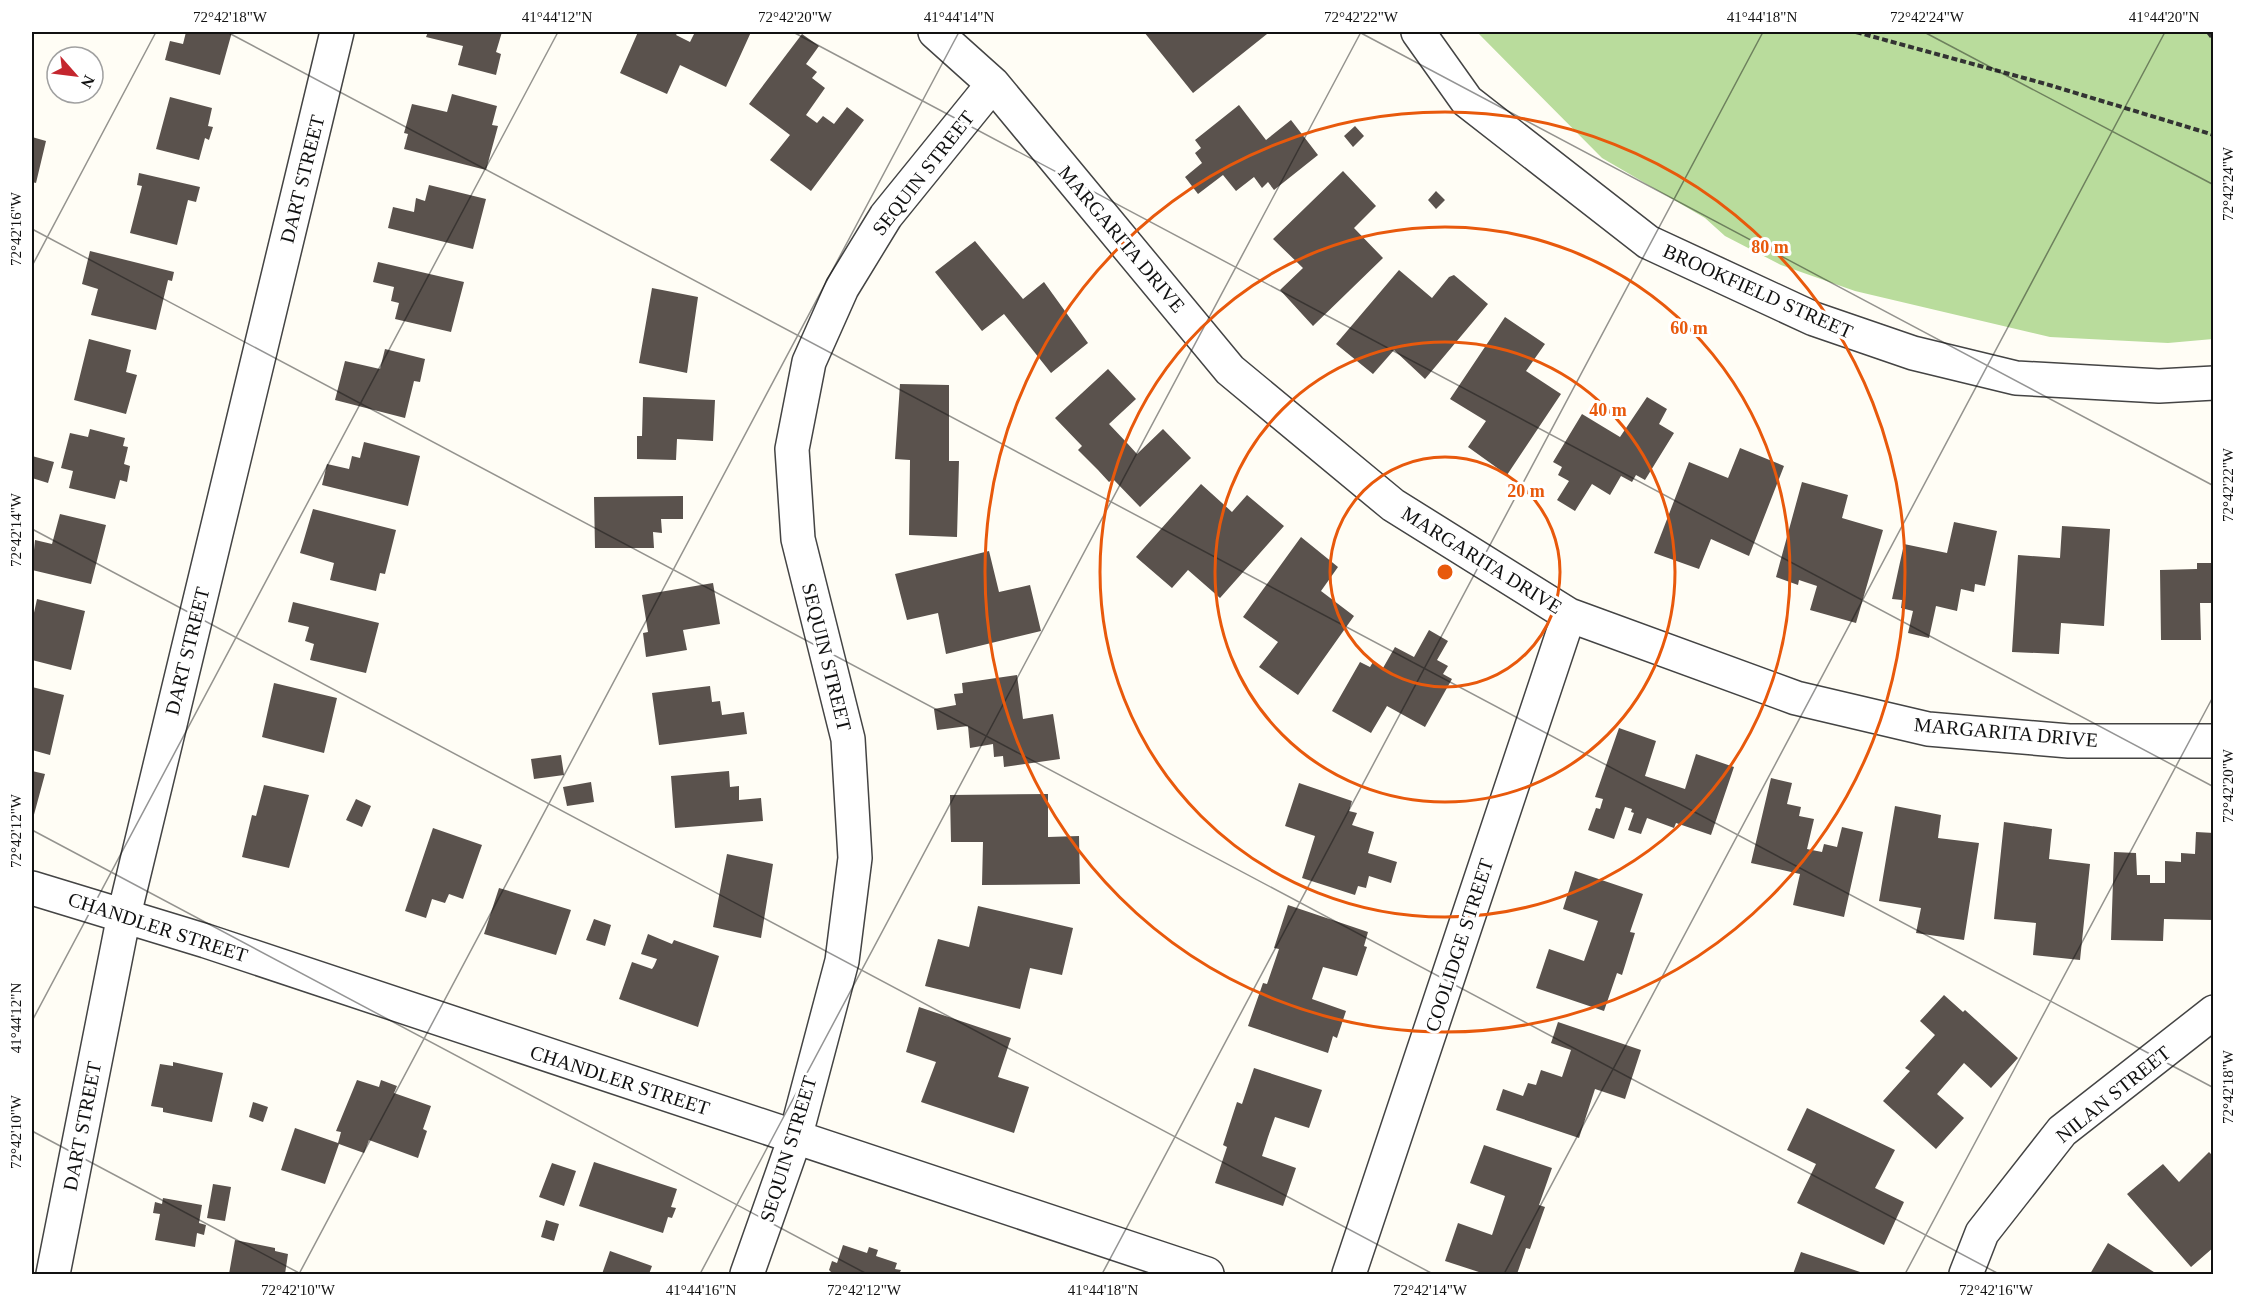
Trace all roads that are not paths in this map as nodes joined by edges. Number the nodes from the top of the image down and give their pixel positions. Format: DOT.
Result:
graph roads {
  1 [pos="337,32"];
  2 [pos="935,32"];
  3 [pos="1418,32"];
  4 [pos="993,84"];
  5 [pos="2214,383"];
  6 [pos="1569,615"];
  7 [pos="2214,741"];
  8 [pos="32,888"];
  9 [pos="124,915"];
  10 [pos="2214,1012"];
  11 [pos="795,1138"];
  12 [pos="53,1275"];
  13 [pos="747,1275"];
  14 [pos="1207,1275"];
  15 [pos="1349,1275"];
  16 [pos="1966,1275"];
  1 -- 9 [label="street, DART STREET"];
  2 -- 4 [label="street, MARGARITA DRIVE"];
  3 -- 5 [label="street, BROOKFIELD STREET"];
  4 -- 6 [label="street, MARGARITA DRIVE"];
  4 -- 11 [label="street, SEQUIN STREET"];
  6 -- 7 [label="street, MARGARITA DRIVE"];
  6 -- 15 [label="street, COOLIDGE STREET"];
  8 -- 9 [label="street, CHANDLER STREET"];
  9 -- 11 [label="street, CHANDLER STREET"];
  9 -- 12 [label="street, DART STREET"];
  10 -- 16 [label="street, NILAN STREET"];
  11 -- 13 [label="street, SEQUIN STREET"];
  11 -- 14 [label="street, CHANDLER STREET"];
}
